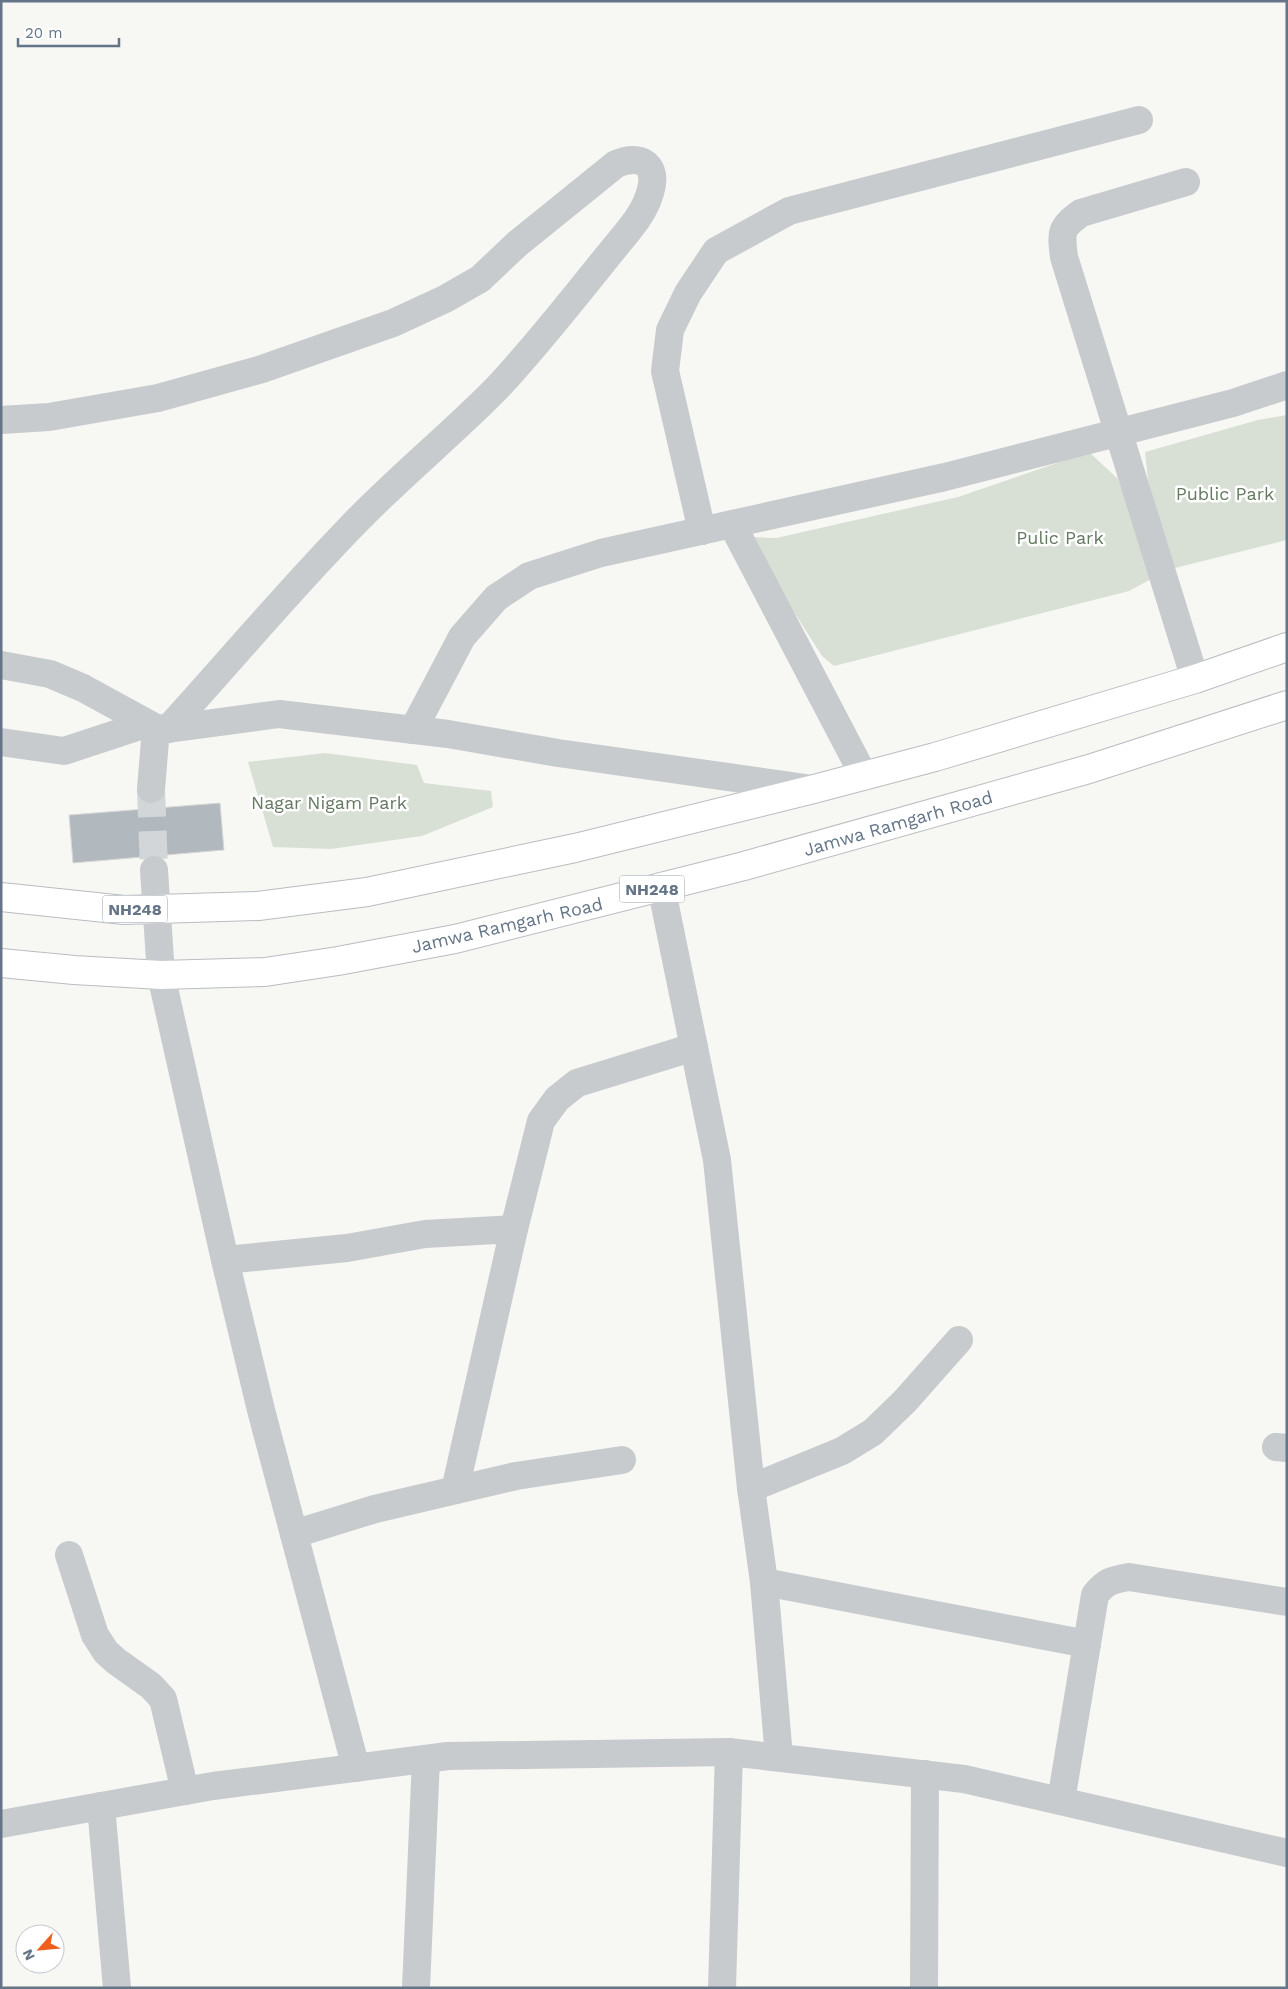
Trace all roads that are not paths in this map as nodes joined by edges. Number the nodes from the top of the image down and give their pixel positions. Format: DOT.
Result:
graph roads {
  1 [pos="1139,120"];
  2 [pos="1186,182"];
  3 [pos="1287,385"];
  4 [pos="1,420"];
  5 [pos="1118,432"];
  6 [pos="732,524"];
  7 [pos="702,531"];
  8 [pos="1287,647"];
  9 [pos="1,665"];
  10 [pos="1195,679"];
  11 [pos="1287,705"];
  12 [pos="157,727"];
  13 [pos="413,730"];
  14 [pos="1,742"];
  15 [pos="864,776"];
  16 [pos="151,789"];
  17 [pos="814,789"];
  18 [pos="154,870"];
  19 [pos="661,886"];
  20 [pos="1,897"];
  21 [pos="156,909"];
  22 [pos="1,963"];
  23 [pos="161,975"];
  24 [pos="694,1047"];
  25 [pos="514,1228"];
  26 [pos="225,1260"];
  27 [pos="958,1340"];
  28 [pos="622,1460"];
  29 [pos="751,1488"];
  30 [pos="455,1490"];
  31 [pos="294,1534"];
  32 [pos="69,1556"];
  33 [pos="764,1582"];
  34 [pos="1287,1602"];
  35 [pos="1087,1644"];
  36 [pos="729,1752"];
  37 [pos="779,1757"];
  38 [pos="426,1759"];
  39 [pos="356,1768"];
  40 [pos="925,1774"];
  41 [pos="185,1791"];
  42 [pos="1061,1800"];
  43 [pos="101,1806"];
  44 [pos="1,1824"];
  45 [pos="1287,1852"];
  46 [pos="117,1988"];
  47 [pos="416,1988"];
  48 [pos="722,1988"];
  49 [pos="924,1988"];
  1 -- 7 [label="street"];
  2 -- 5 [label="street"];
  3 -- 5 [label="street"];
  4 -- 12 [label="street"];
  5 -- 6 [label="street"];
  5 -- 10 [label="street"];
  6 -- 7 [label="street"];
  6 -- 15 [label="street"];
  7 -- 13 [label="street"];
  8 -- 10 [label="highway, NH248"];
  9 -- 12 [label="street"];
  10 -- 15 [label="highway, NH248"];
  11 -- 19 [label="highway, Jamwa Ramgarh Road / NH248"];
  12 -- 13 [label="street"];
  12 -- 14 [label="street"];
  12 -- 16 [label="street"];
  13 -- 17 [label="street"];
  15 -- 17 [label="highway, NH248"];
  17 -- 21 [label="highway, NH248"];
  18 -- 21 [label="street"];
  19 -- 23 [label="highway, Jamwa Ramgarh Road / NH248"];
  19 -- 24 [label="street"];
  20 -- 21 [label="highway, NH248"];
  21 -- 23 [label="street"];
  22 -- 23 [label="highway, Jamwa Ramgarh Road / NH248"];
  23 -- 26 [label="street"];
  24 -- 25 [label="street"];
  24 -- 29 [label="street"];
  25 -- 26 [label="street"];
  25 -- 30 [label="street"];
  26 -- 31 [label="street"];
  27 -- 29 [label="street"];
  28 -- 30 [label="street"];
  29 -- 33 [label="street"];
  30 -- 31 [label="street"];
  31 -- 39 [label="street"];
  32 -- 41 [label="street"];
  33 -- 35 [label="street"];
  33 -- 37 [label="street"];
  34 -- 35 [label="street"];
  35 -- 42 [label="street"];
  36 -- 37 [label="street"];
  36 -- 38 [label="street"];
  36 -- 48 [label="street"];
  37 -- 40 [label="street"];
  38 -- 39 [label="street"];
  38 -- 47 [label="street"];
  39 -- 41 [label="street"];
  40 -- 42 [label="street"];
  40 -- 49 [label="street"];
  41 -- 43 [label="street"];
  42 -- 45 [label="street"];
  43 -- 44 [label="street"];
  43 -- 46 [label="street"];
}
